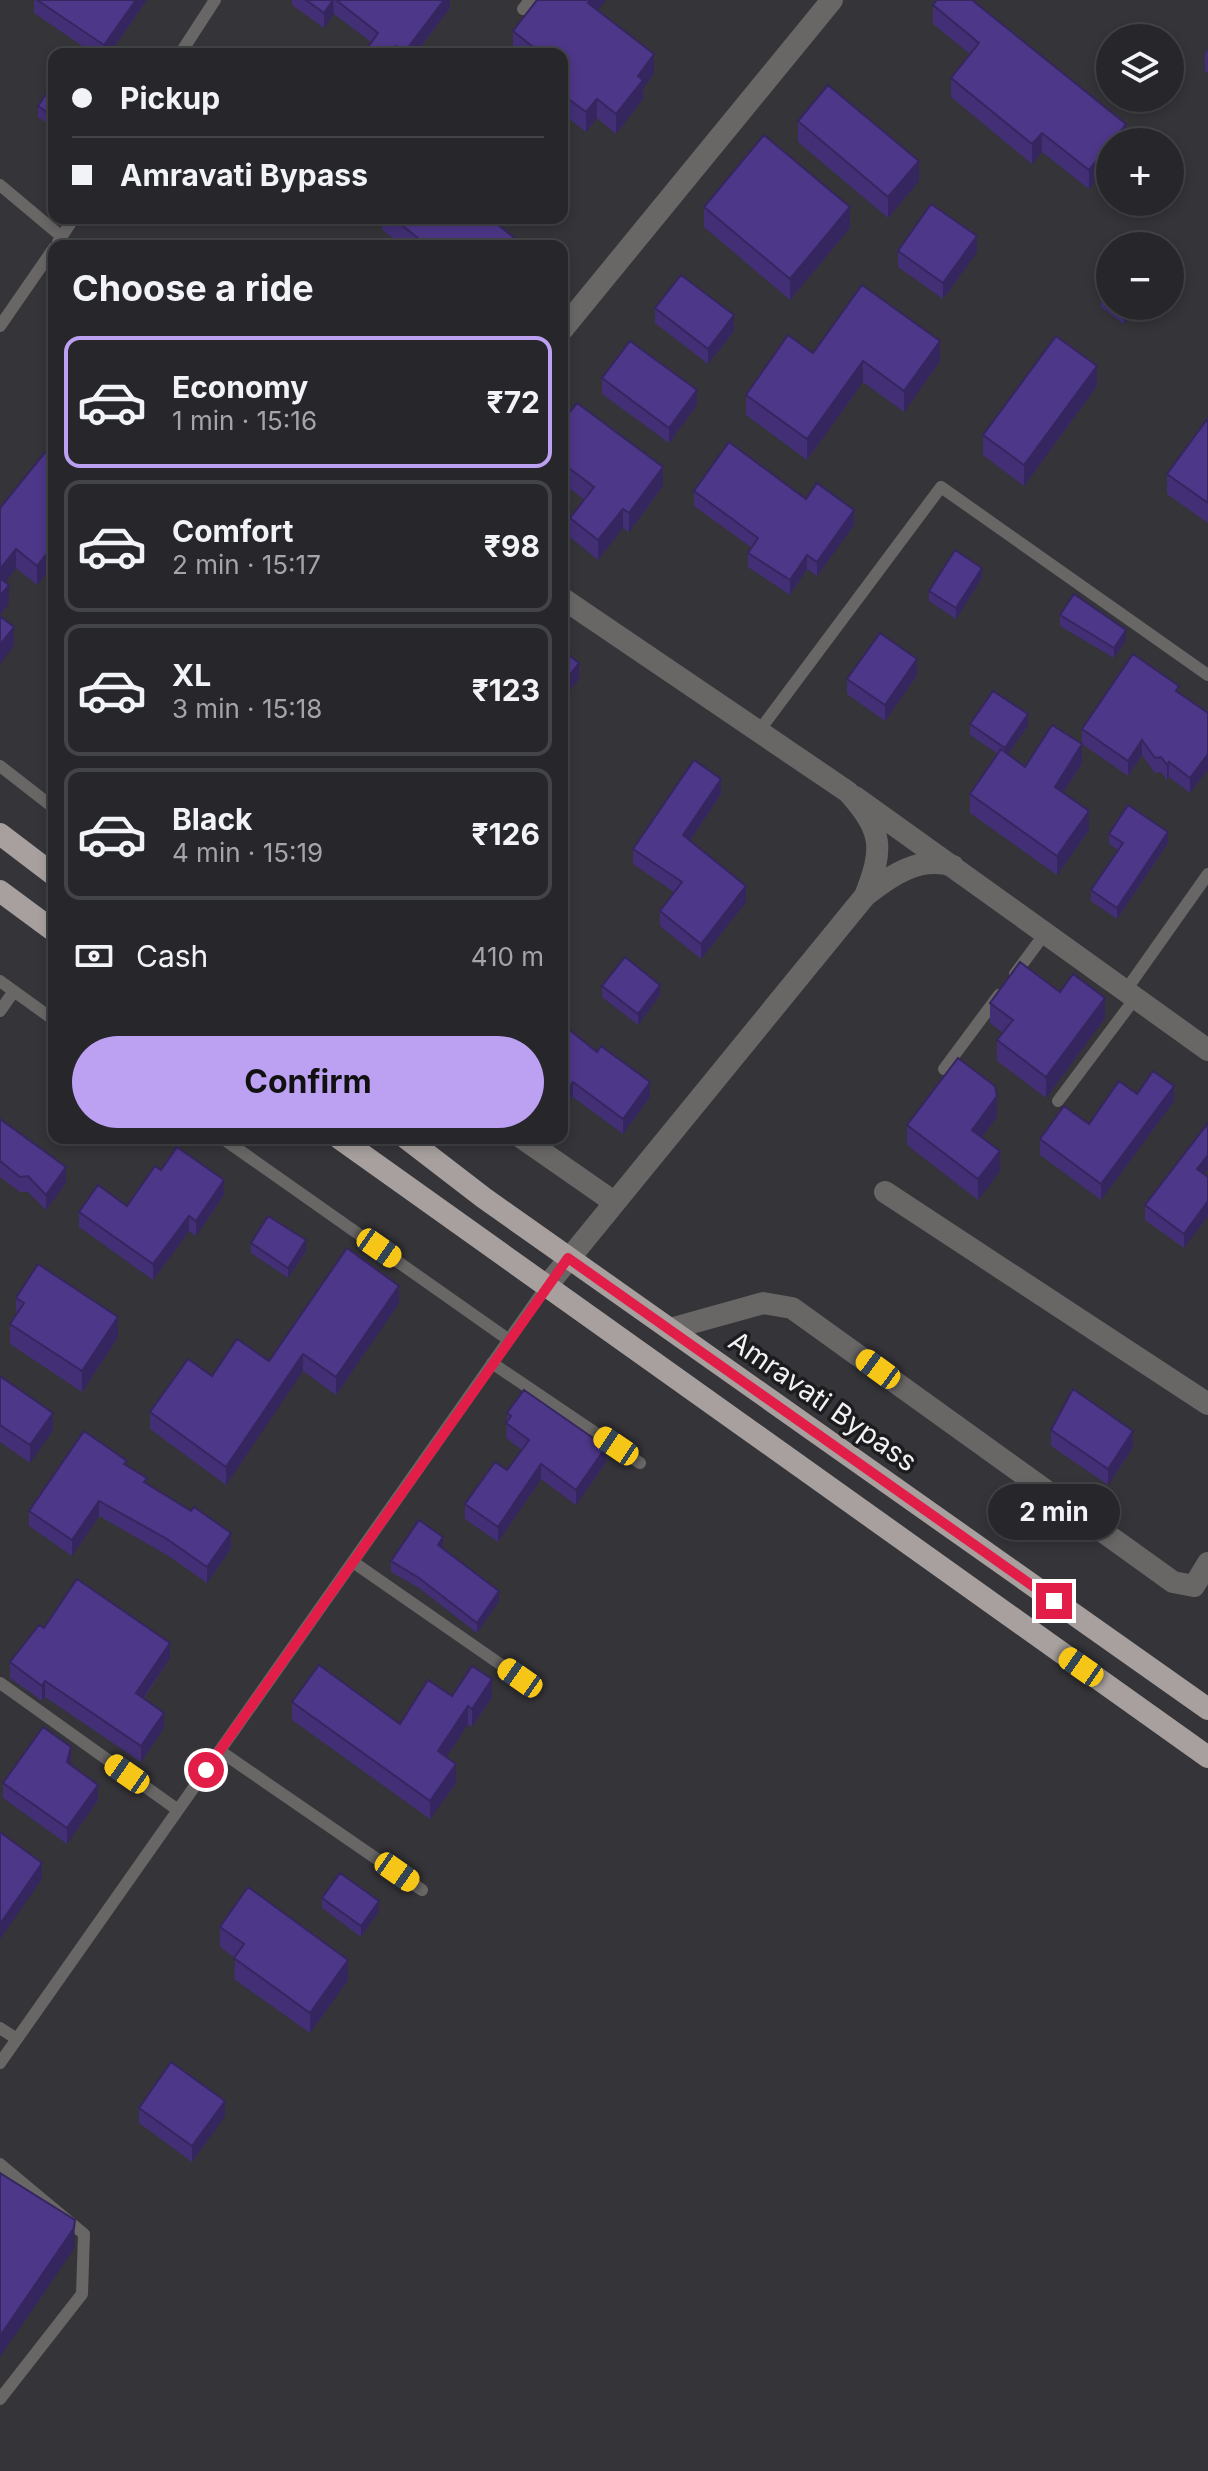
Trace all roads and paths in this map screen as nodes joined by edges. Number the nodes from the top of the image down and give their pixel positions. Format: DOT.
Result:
graph roads {
  1 [pos="215,0"];
  2 [pos="832,0"];
  3 [pos="184,48"];
  4 [pos="0,185"];
  5 [pos="53,240"];
  6 [pos="48,257"];
  7 [pos="568,323"];
  8 [pos="0,326"];
  9 [pos="568,602"];
  10 [pos="1208,675"];
  11 [pos="759,731"];
  12 [pos="0,766"];
  13 [pos="848,792"];
  14 [pos="48,803"];
  15 [pos="0,834"];
  16 [pos="958,868"];
  17 [pos="48,870"];
  18 [pos="1208,874"];
  19 [pos="0,891"];
  20 [pos="865,896"];
  21 [pos="48,927"];
  22 [pos="1046,932"];
  23 [pos="0,981"];
  24 [pos="14,991"];
  25 [pos="1131,994"];
  26 [pos="0,1011"];
  27 [pos="48,1016"];
  28 [pos="1208,1050"];
  29 [pos="944,1069"];
  30 [pos="1058,1101"];
  31 [pos="231,1144"];
  32 [pos="347,1144"];
  33 [pos="414,1144"];
  34 [pos="531,1144"];
  35 [pos="885,1192"];
  36 [pos="614,1202"];
  37 [pos="568,1258"];
  38 [pos="546,1287"];
  39 [pos="670,1329"];
  40 [pos="509,1340"];
  41 [pos="492,1363"];
  42 [pos="1208,1404"];
  43 [pos="640,1463"];
  44 [pos="353,1562"];
  45 [pos="1207,1569"];
  46 [pos="520,1678"];
  47 [pos="0,1683"];
  48 [pos="1208,1709"];
  49 [pos="220,1751"];
  50 [pos="1208,1757"];
  51 [pos="178,1810"];
  52 [pos="422,1890"];
  53 [pos="0,2028"];
  54 [pos="17,2039"];
  55 [pos="0,2063"];
  56 [pos="0,2164"];
  57 [pos="0,2399"];
  1 -- 3 [label="lane"];
  2 -- 7 [label="street"];
  4 -- 5 [label="lane"];
  6 -- 8 [label="lane"];
  9 -- 11 [label="street"];
  10 -- 11 [label="lane"];
  11 -- 13 [label="street"];
  12 -- 14 [label="lane"];
  13 -- 16 [label="street"];
  13 -- 20 [label="street"];
  15 -- 17 [label="highway"];
  16 -- 20 [label="street"];
  16 -- 22 [label="street"];
  18 -- 25 [label="lane"];
  19 -- 21 [label="highway"];
  20 -- 36 [label="street"];
  22 -- 25 [label="street"];
  22 -- 29 [label="lane"];
  23 -- 24 [label="lane"];
  24 -- 26 [label="lane"];
  24 -- 27 [label="lane"];
  25 -- 28 [label="street"];
  25 -- 30 [label="lane"];
  31 -- 40 [label="lane"];
  32 -- 38 [label="highway"];
  33 -- 37 [label="highway, Amravati Bypass"];
  34 -- 36 [label="street"];
  35 -- 42 [label="street"];
  36 -- 37 [label="street"];
  37 -- 38 [label="street"];
  37 -- 39 [label="highway, Amravati Bypass"];
  38 -- 40 [label="lane"];
  38 -- 50 [label="highway"];
  39 -- 45 [label="street"];
  39 -- 48 [label="highway, Amravati Bypass"];
  40 -- 41 [label="lane"];
  41 -- 43 [label="lane"];
  41 -- 44 [label="lane"];
  44 -- 46 [label="lane"];
  44 -- 49 [label="lane"];
  47 -- 51 [label="lane"];
  49 -- 51 [label="lane"];
  49 -- 52 [label="lane"];
  51 -- 54 [label="lane"];
  53 -- 54 [label="lane"];
  54 -- 55 [label="lane"];
  56 -- 57 [label="lane"];
}
